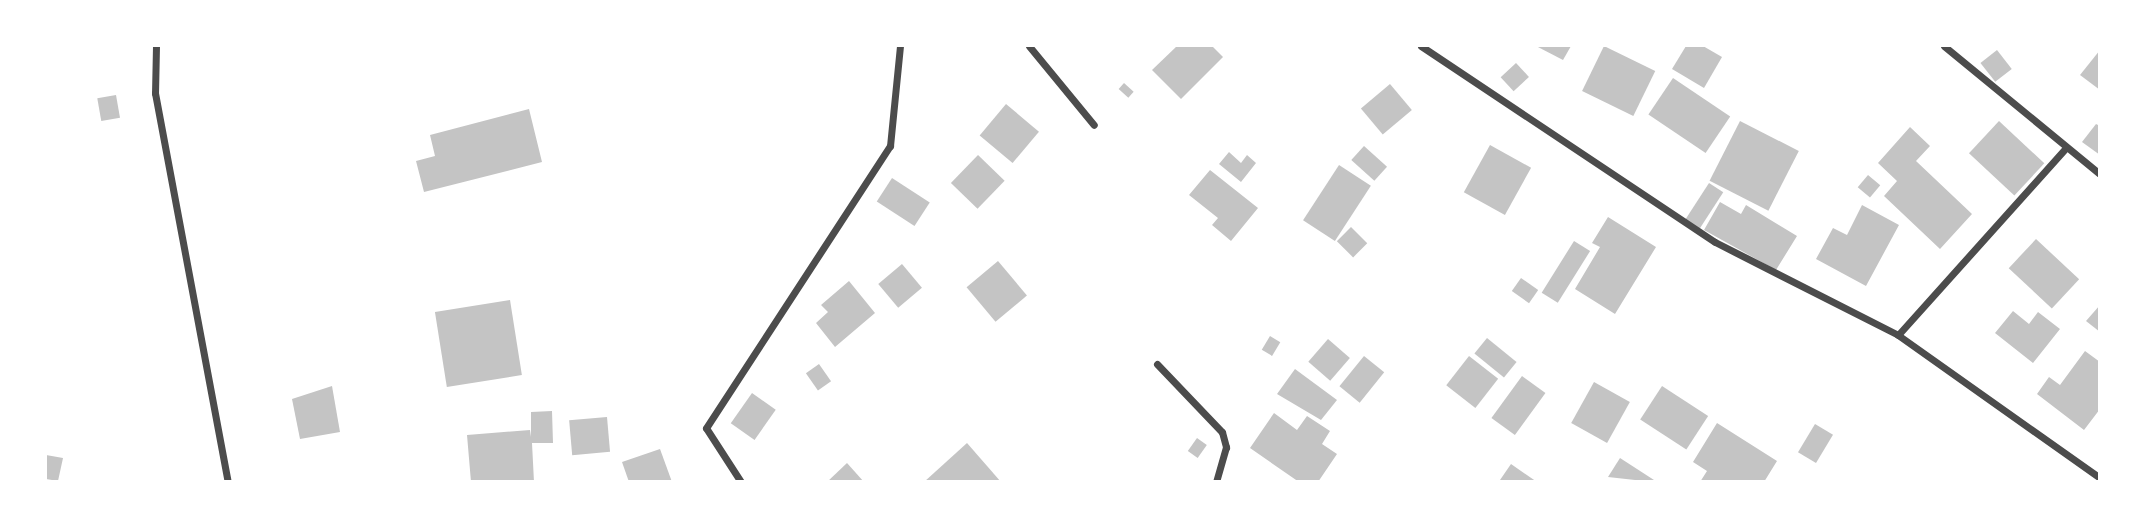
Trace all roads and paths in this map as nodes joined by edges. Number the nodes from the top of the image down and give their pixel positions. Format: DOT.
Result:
graph roads {
  1 [pos="156,46"];
  2 [pos="900,46"];
  3 [pos="1029,46"];
  4 [pos="1421,46"];
  5 [pos="1944,46"];
  6 [pos="1094,125"];
  7 [pos="2064,150"];
  8 [pos="2099,174"];
  9 [pos="1898,335"];
  10 [pos="1157,364"];
  11 [pos="2099,478"];
  12 [pos="228,481"];
  13 [pos="741,481"];
  14 [pos="1216,481"];
  1 -- 12 [label="street"];
  2 -- 13 [label="street"];
  3 -- 6 [label="street"];
  4 -- 9 [label="street"];
  5 -- 7 [label="street"];
  7 -- 8 [label="street"];
  7 -- 9 [label="street"];
  9 -- 11 [label="street"];
  10 -- 14 [label="street"];
}
